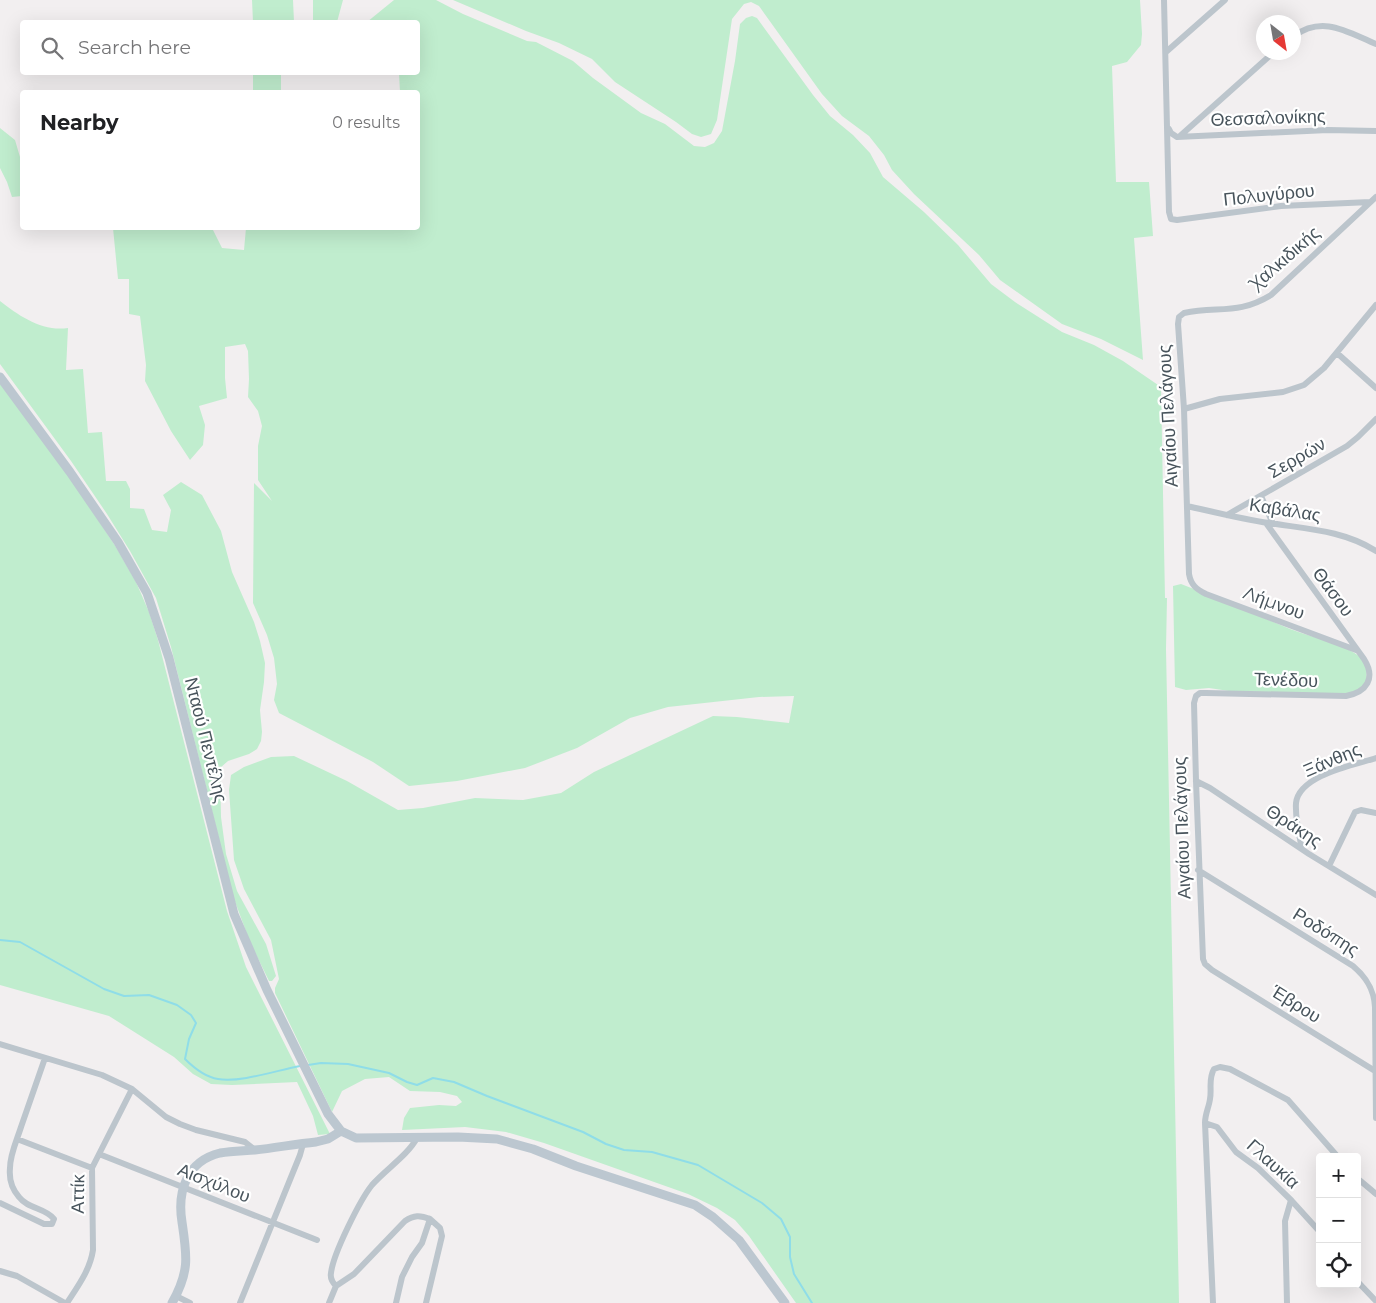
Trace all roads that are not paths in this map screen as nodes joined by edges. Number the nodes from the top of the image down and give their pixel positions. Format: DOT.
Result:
graph roads {
  1 [pos="1164,0"];
  2 [pos="1225,0"];
  3 [pos="1301,31"];
  4 [pos="1376,44"];
  5 [pos="1166,52"];
  6 [pos="1265,60"];
  7 [pos="1168,124"];
  8 [pos="1376,131"];
  9 [pos="1180,136"];
  10 [pos="1376,197"];
  11 [pos="1370,202"];
  12 [pos="1376,305"];
  13 [pos="1179,317"];
  14 [pos="1337,353"];
  15 [pos="0,377"];
  16 [pos="1376,388"];
  17 [pos="1184,409"];
  18 [pos="1376,419"];
  19 [pos="1261,496"];
  20 [pos="1187,506"];
  21 [pos="1227,515"];
  22 [pos="1270,523"];
  23 [pos="1375,548"];
  24 [pos="1189,574"];
  25 [pos="1357,650"];
  26 [pos="1372,681"];
  27 [pos="1196,696"];
  28 [pos="1376,758"];
  29 [pos="1196,781"];
  30 [pos="1376,813"];
  31 [pos="1302,849"];
  32 [pos="1329,866"];
  33 [pos="1198,870"];
  34 [pos="1376,895"];
  35 [pos="1203,960"];
  36 [pos="0,1044"];
  37 [pos="45,1058"];
  38 [pos="1375,1071"];
  39 [pos="132,1089"];
  40 [pos="1376,1103"];
  41 [pos="1376,1118"];
  42 [pos="1205,1123"];
  43 [pos="341,1131"];
  44 [pos="417,1138"];
  45 [pos="17,1139"];
  46 [pos="303,1144"];
  47 [pos="255,1150"];
  48 [pos="1334,1153"];
  49 [pos="99,1154"];
  50 [pos="92,1168"];
  51 [pos="1361,1181"];
  52 [pos="183,1187"];
  53 [pos="1376,1194"];
  54 [pos="1291,1200"];
  55 [pos="0,1203"];
  56 [pos="430,1219"];
  57 [pos="273,1223"];
  58 [pos="1316,1228"];
  59 [pos="317,1240"];
  60 [pos="0,1271"];
  61 [pos="1361,1285"];
  62 [pos="336,1286"];
  63 [pos="174,1299"];
  64 [pos="1376,1301"];
  65 [pos="66,1303"];
  66 [pos="190,1303"];
  67 [pos="240,1303"];
  68 [pos="329,1303"];
  69 [pos="396,1303"];
  70 [pos="426,1303"];
  71 [pos="785,1303"];
  72 [pos="1213,1303"];
  73 [pos="1287,1303"];
  1 -- 5 [label="street"];
  2 -- 5 [label="street"];
  3 -- 4 [label="street"];
  5 -- 7 [label="street"];
  6 -- 9 [label="street"];
  7 -- 9 [label="street"];
  7 -- 11 [label="street, Πολυγύρου"];
  8 -- 9 [label="street, Θεσσαλονίκης"];
  10 -- 11 [label="street"];
  11 -- 13 [label="street, Χαλκιδικής"];
  12 -- 14 [label="street"];
  13 -- 17 [label="street, Αιγαίου Πελάγους"];
  14 -- 16 [label="street"];
  14 -- 17 [label="street"];
  15 -- 43 [label="street, Νταού Πεντέλης"];
  17 -- 20 [label="street, Αιγαίου Πελάγους"];
  18 -- 19 [label="street, Σερρών"];
  19 -- 21 [label="street, Σερρών"];
  19 -- 22 [label="street, Θάσου"];
  20 -- 21 [label="street, Καβάλας"];
  20 -- 24 [label="street, Αιγαίου Πελάγους"];
  21 -- 22 [label="street, Καβάλας"];
  22 -- 23 [label="street, Καβάλας"];
  22 -- 25 [label="street, Θάσου"];
  24 -- 25 [label="street, Λήμνου"];
  25 -- 26 [label="street, Θάσου"];
  26 -- 27 [label="street, Τενέδου"];
  27 -- 29 [label="street, Αιγαίου Πελάγους"];
  28 -- 31 [label="street, Ξάνθης"];
  29 -- 31 [label="street, Θράκης"];
  29 -- 33 [label="street, Αιγαίου Πελάγους"];
  30 -- 32 [label="street"];
  31 -- 32 [label="street, Θράκης"];
  32 -- 34 [label="street, Θράκης"];
  33 -- 35 [label="street, Αιγαίου Πελάγους"];
  33 -- 38 [label="street, Ροδόπης"];
  35 -- 38 [label="street, Έβρου"];
  36 -- 37 [label="street"];
  37 -- 39 [label="street"];
  37 -- 45 [label="street"];
  38 -- 40 [label="street, Ροδόπης"];
  39 -- 47 [label="street"];
  39 -- 49 [label="street, Αττίκ"];
  40 -- 41 [label="street, Ροδόπης"];
  42 -- 48 [label="street"];
  42 -- 54 [label="street, Γλαυκία"];
  42 -- 72 [label="street"];
  43 -- 44 [label="street"];
  43 -- 46 [label="street"];
  44 -- 62 [label="street"];
  44 -- 71 [label="street"];
  45 -- 50 [label="street"];
  45 -- 55 [label="street"];
  46 -- 47 [label="street"];
  46 -- 57 [label="street"];
  47 -- 52 [label="street"];
  49 -- 50 [label="street, Αττίκ"];
  49 -- 52 [label="street, Αισχύλου"];
  50 -- 65 [label="street, Αττίκ"];
  51 -- 53 [label="street"];
  52 -- 57 [label="street, Αισχύλου"];
  52 -- 63 [label="street"];
  54 -- 58 [label="street, Γλαυκία"];
  54 -- 73 [label="street"];
  56 -- 62 [label="street"];
  56 -- 69 [label="street"];
  56 -- 70 [label="street"];
  57 -- 59 [label="street, Αισχύλου"];
  57 -- 67 [label="street"];
  60 -- 65 [label="street"];
  61 -- 64 [label="street"];
  62 -- 68 [label="street"];
  63 -- 66 [label="street"];
}
